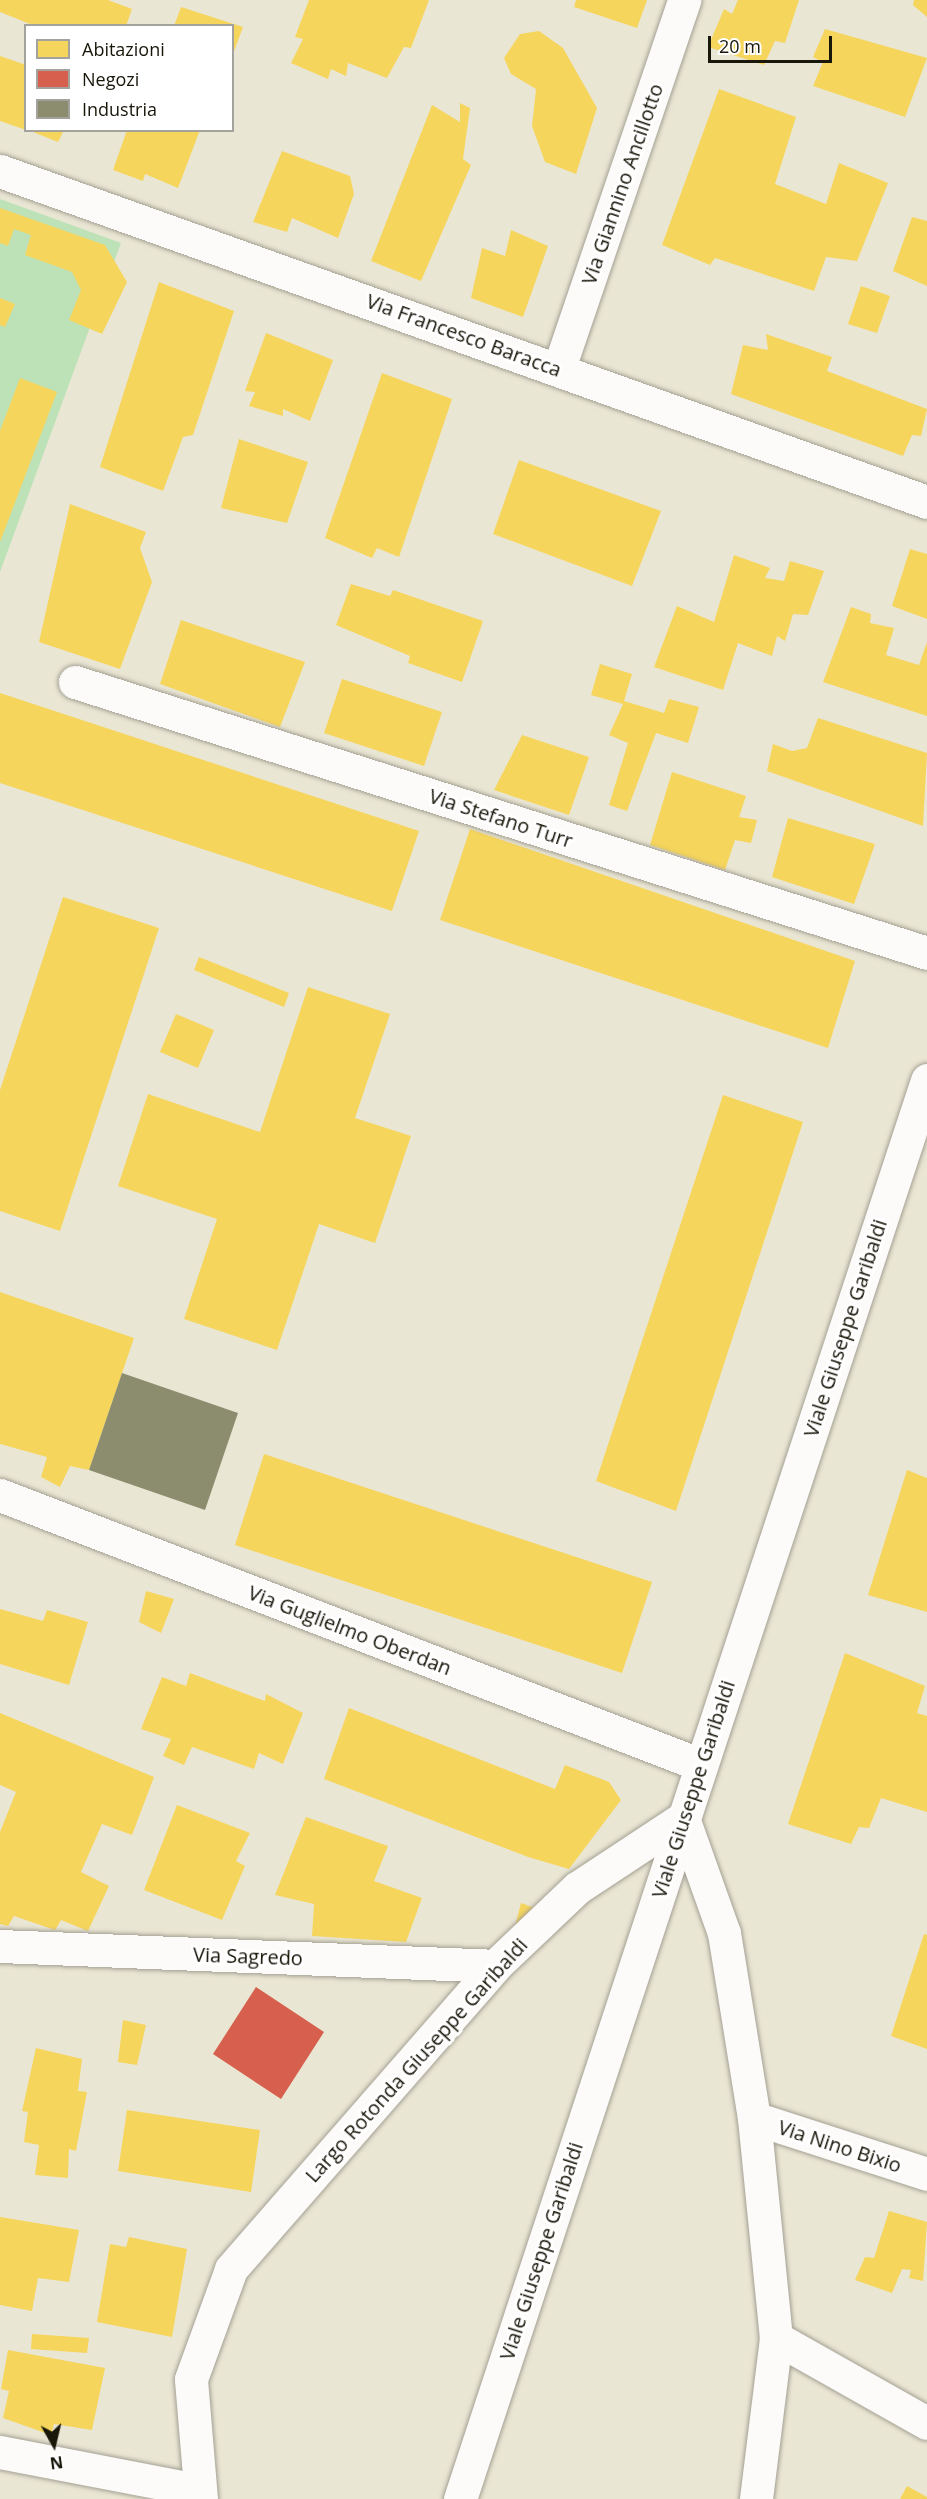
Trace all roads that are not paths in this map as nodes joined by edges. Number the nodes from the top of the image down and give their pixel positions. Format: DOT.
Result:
graph roads {
  1 [pos="684,0"];
  2 [pos="0,171"];
  3 [pos="559,368"];
  4 [pos="927,502"];
  5 [pos="75,682"];
  6 [pos="927,953"];
  7 [pos="927,1080"];
  8 [pos="0,1495"];
  9 [pos="701,1765"];
  10 [pos="683,1818"];
  11 [pos="0,1946"];
  12 [pos="495,1966"];
  13 [pos="754,2118"];
  14 [pos="927,2174"];
  15 [pos="776,2338"];
  16 [pos="927,2422"];
  17 [pos="0,2452"];
  18 [pos="199,2494"];
  19 [pos="460,2499"];
  20 [pos="756,2499"];
  1 -- 3 [label="street, Via Giannino Ancillotto"];
  2 -- 3 [label="street, Via Francesco Baracca"];
  3 -- 4 [label="street, Via Francesco Baracca"];
  5 -- 6 [label="street, Via Stefano Turr"];
  7 -- 9 [label="street, Viale Giuseppe Garibaldi"];
  8 -- 9 [label="street, Via Guglielmo Oberdan"];
  9 -- 10 [label="street, Viale Giuseppe Garibaldi"];
  10 -- 12 [label="street, Largo Rotonda Giuseppe Garibaldi"];
  10 -- 13 [label="street"];
  10 -- 19 [label="street, Viale Giuseppe Garibaldi"];
  11 -- 12 [label="street, Via Sagredo"];
  12 -- 18 [label="street, Largo Rotonda Giuseppe Garibaldi"];
  13 -- 14 [label="street, Via Nino Bixio"];
  13 -- 15 [label="street"];
  15 -- 16 [label="street"];
  15 -- 20 [label="street"];
  17 -- 18 [label="street"];
}
